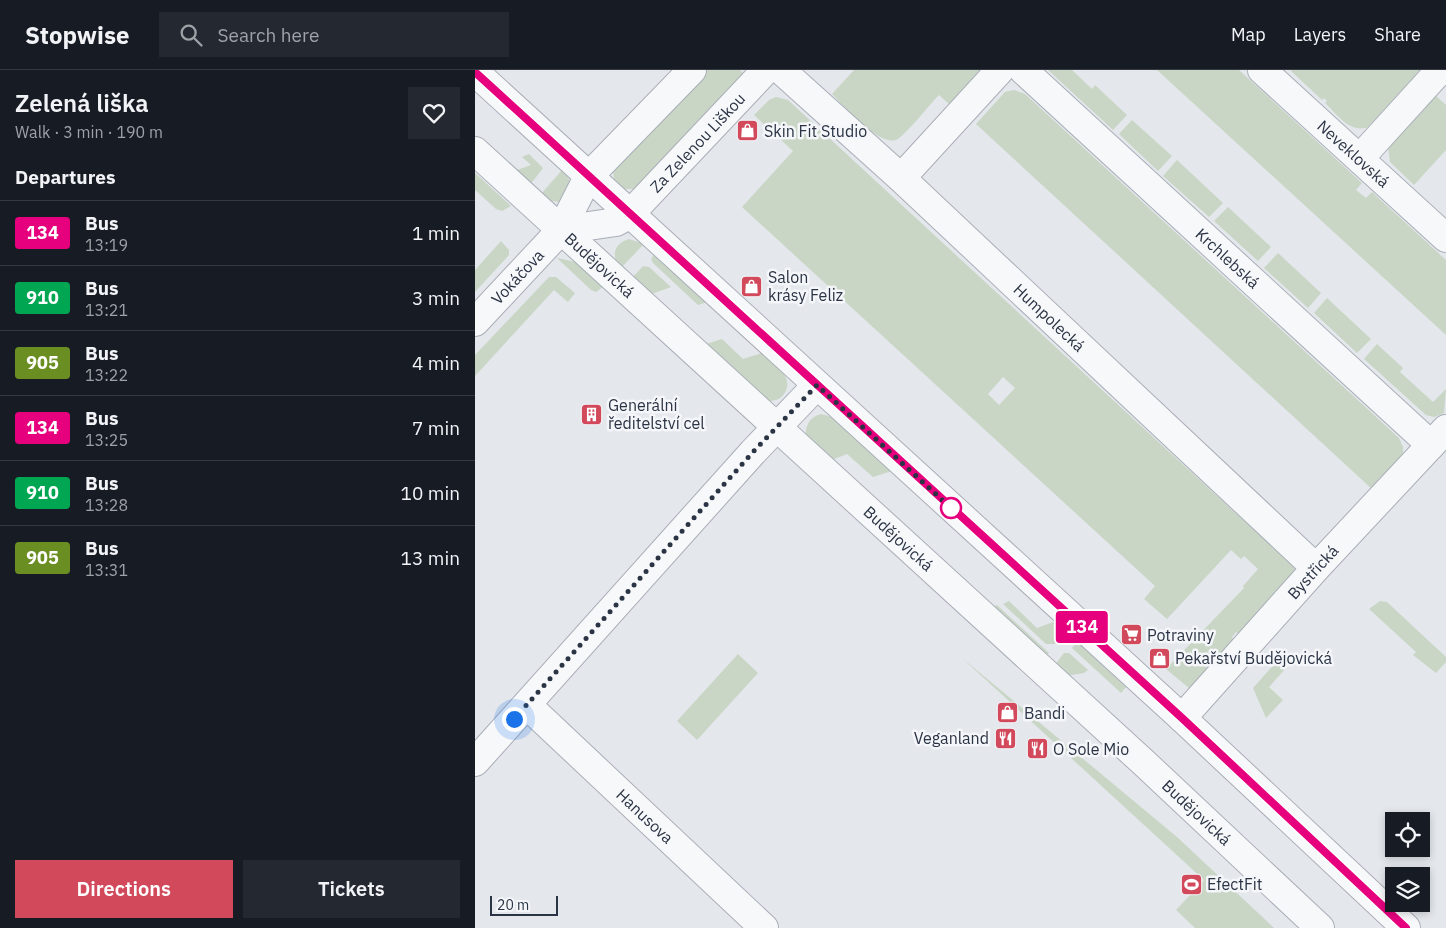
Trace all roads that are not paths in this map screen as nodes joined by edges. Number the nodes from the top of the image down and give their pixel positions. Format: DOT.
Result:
graph roads {
  1 [pos="692,70"];
  2 [pos="766,70"];
  3 [pos="781,70"];
  4 [pos="1000,70"];
  5 [pos="1023,70"];
  6 [pos="1261,70"];
  7 [pos="1440,70"];
  8 [pos="475,72"];
  9 [pos="475,152"];
  10 [pos="1360,158"];
  11 [pos="588,177"];
  12 [pos="901,178"];
  13 [pos="629,215"];
  14 [pos="561,230"];
  15 [pos="1446,238"];
  16 [pos="475,322"];
  17 [pos="817,385"];
  18 [pos="776,428"];
  19 [pos="1439,437"];
  20 [pos="1316,568"];
  21 [pos="527,705"];
  22 [pos="1182,718"];
  23 [pos="475,762"];
  24 [pos="764,928"];
  25 [pos="1320,928"];
  26 [pos="1406,928"];
  1 -- 11 [label="street"];
  2 -- 13 [label="street, Za Zelenou Liškou"];
  3 -- 12 [label="street, Humpolecká"];
  4 -- 12 [label="street"];
  5 -- 19 [label="street, Krchlebská"];
  6 -- 10 [label="street, Neveklovská"];
  7 -- 10 [label="street"];
  8 -- 11 [label="street"];
  9 -- 14 [label="street, Budějovická"];
  10 -- 15 [label="street, Neveklovská"];
  11 -- 13 [label="street"];
  11 -- 14 [label="street, Vokáčova"];
  12 -- 20 [label="street, Humpolecká"];
  13 -- 14 [label="street"];
  13 -- 17 [label="street"];
  14 -- 16 [label="street, Vokáčova"];
  14 -- 18 [label="street, Budějovická"];
  17 -- 18 [label="street"];
  17 -- 22 [label="street"];
  18 -- 21 [label="street"];
  18 -- 25 [label="street, Budějovická"];
  19 -- 20 [label="street, Bystřická"];
  20 -- 22 [label="street, Bystřická"];
  21 -- 23 [label="street"];
  21 -- 24 [label="street, Hanusova"];
  22 -- 26 [label="street"];
}
